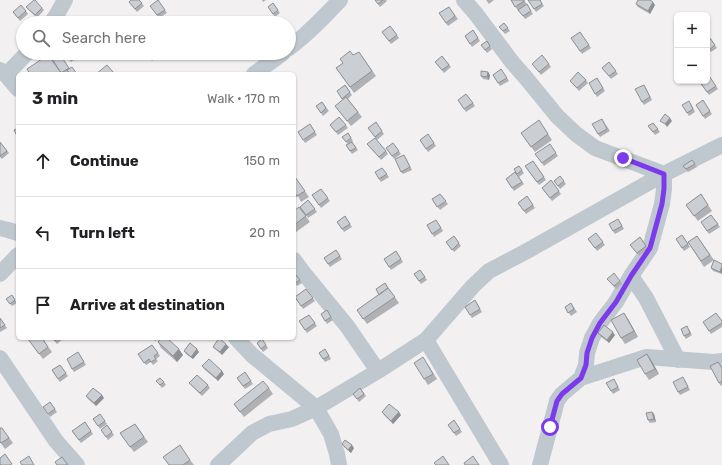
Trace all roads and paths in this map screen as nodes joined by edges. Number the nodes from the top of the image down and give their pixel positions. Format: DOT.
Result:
graph roads {
  1 [pos="65,0"];
  2 [pos="340,0"];
  3 [pos="464,0"];
  4 [pos="56,16"];
  5 [pos="296,43"];
  6 [pos="18,60"];
  7 [pos="273,60"];
  8 [pos="3,72"];
  9 [pos="257,72"];
  10 [pos="16,87"];
  11 [pos="722,146"];
  12 [pos="664,174"];
  13 [pos="0,228"];
  14 [pos="16,232"];
  15 [pos="16,257"];
  16 [pos="296,263"];
  17 [pos="0,274"];
  18 [pos="631,276"];
  19 [pos="238,340"];
  20 [pos="426,340"];
  21 [pos="0,358"];
  22 [pos="678,360"];
  23 [pos="722,361"];
  24 [pos="378,371"];
  25 [pos="581,378"];
  26 [pos="316,408"];
  27 [pos="77,465"];
  28 [pos="218,465"];
  29 [pos="338,465"];
  30 [pos="500,465"];
  31 [pos="540,465"];
  1 -- 4 [label="street"];
  2 -- 5 [label="street"];
  3 -- 12 [label="street"];
  6 -- 8 [label="street"];
  7 -- 9 [label="street"];
  8 -- 10 [label="street"];
  11 -- 12 [label="street"];
  12 -- 18 [label="street"];
  12 -- 20 [label="street"];
  13 -- 14 [label="street"];
  15 -- 17 [label="street"];
  16 -- 24 [label="street"];
  18 -- 22 [label="street"];
  18 -- 25 [label="street"];
  19 -- 26 [label="street"];
  20 -- 24 [label="street"];
  20 -- 30 [label="street"];
  21 -- 27 [label="street"];
  22 -- 23 [label="street"];
  22 -- 25 [label="street"];
  24 -- 26 [label="street"];
  25 -- 31 [label="street"];
  26 -- 28 [label="street"];
  26 -- 29 [label="street"];
}
